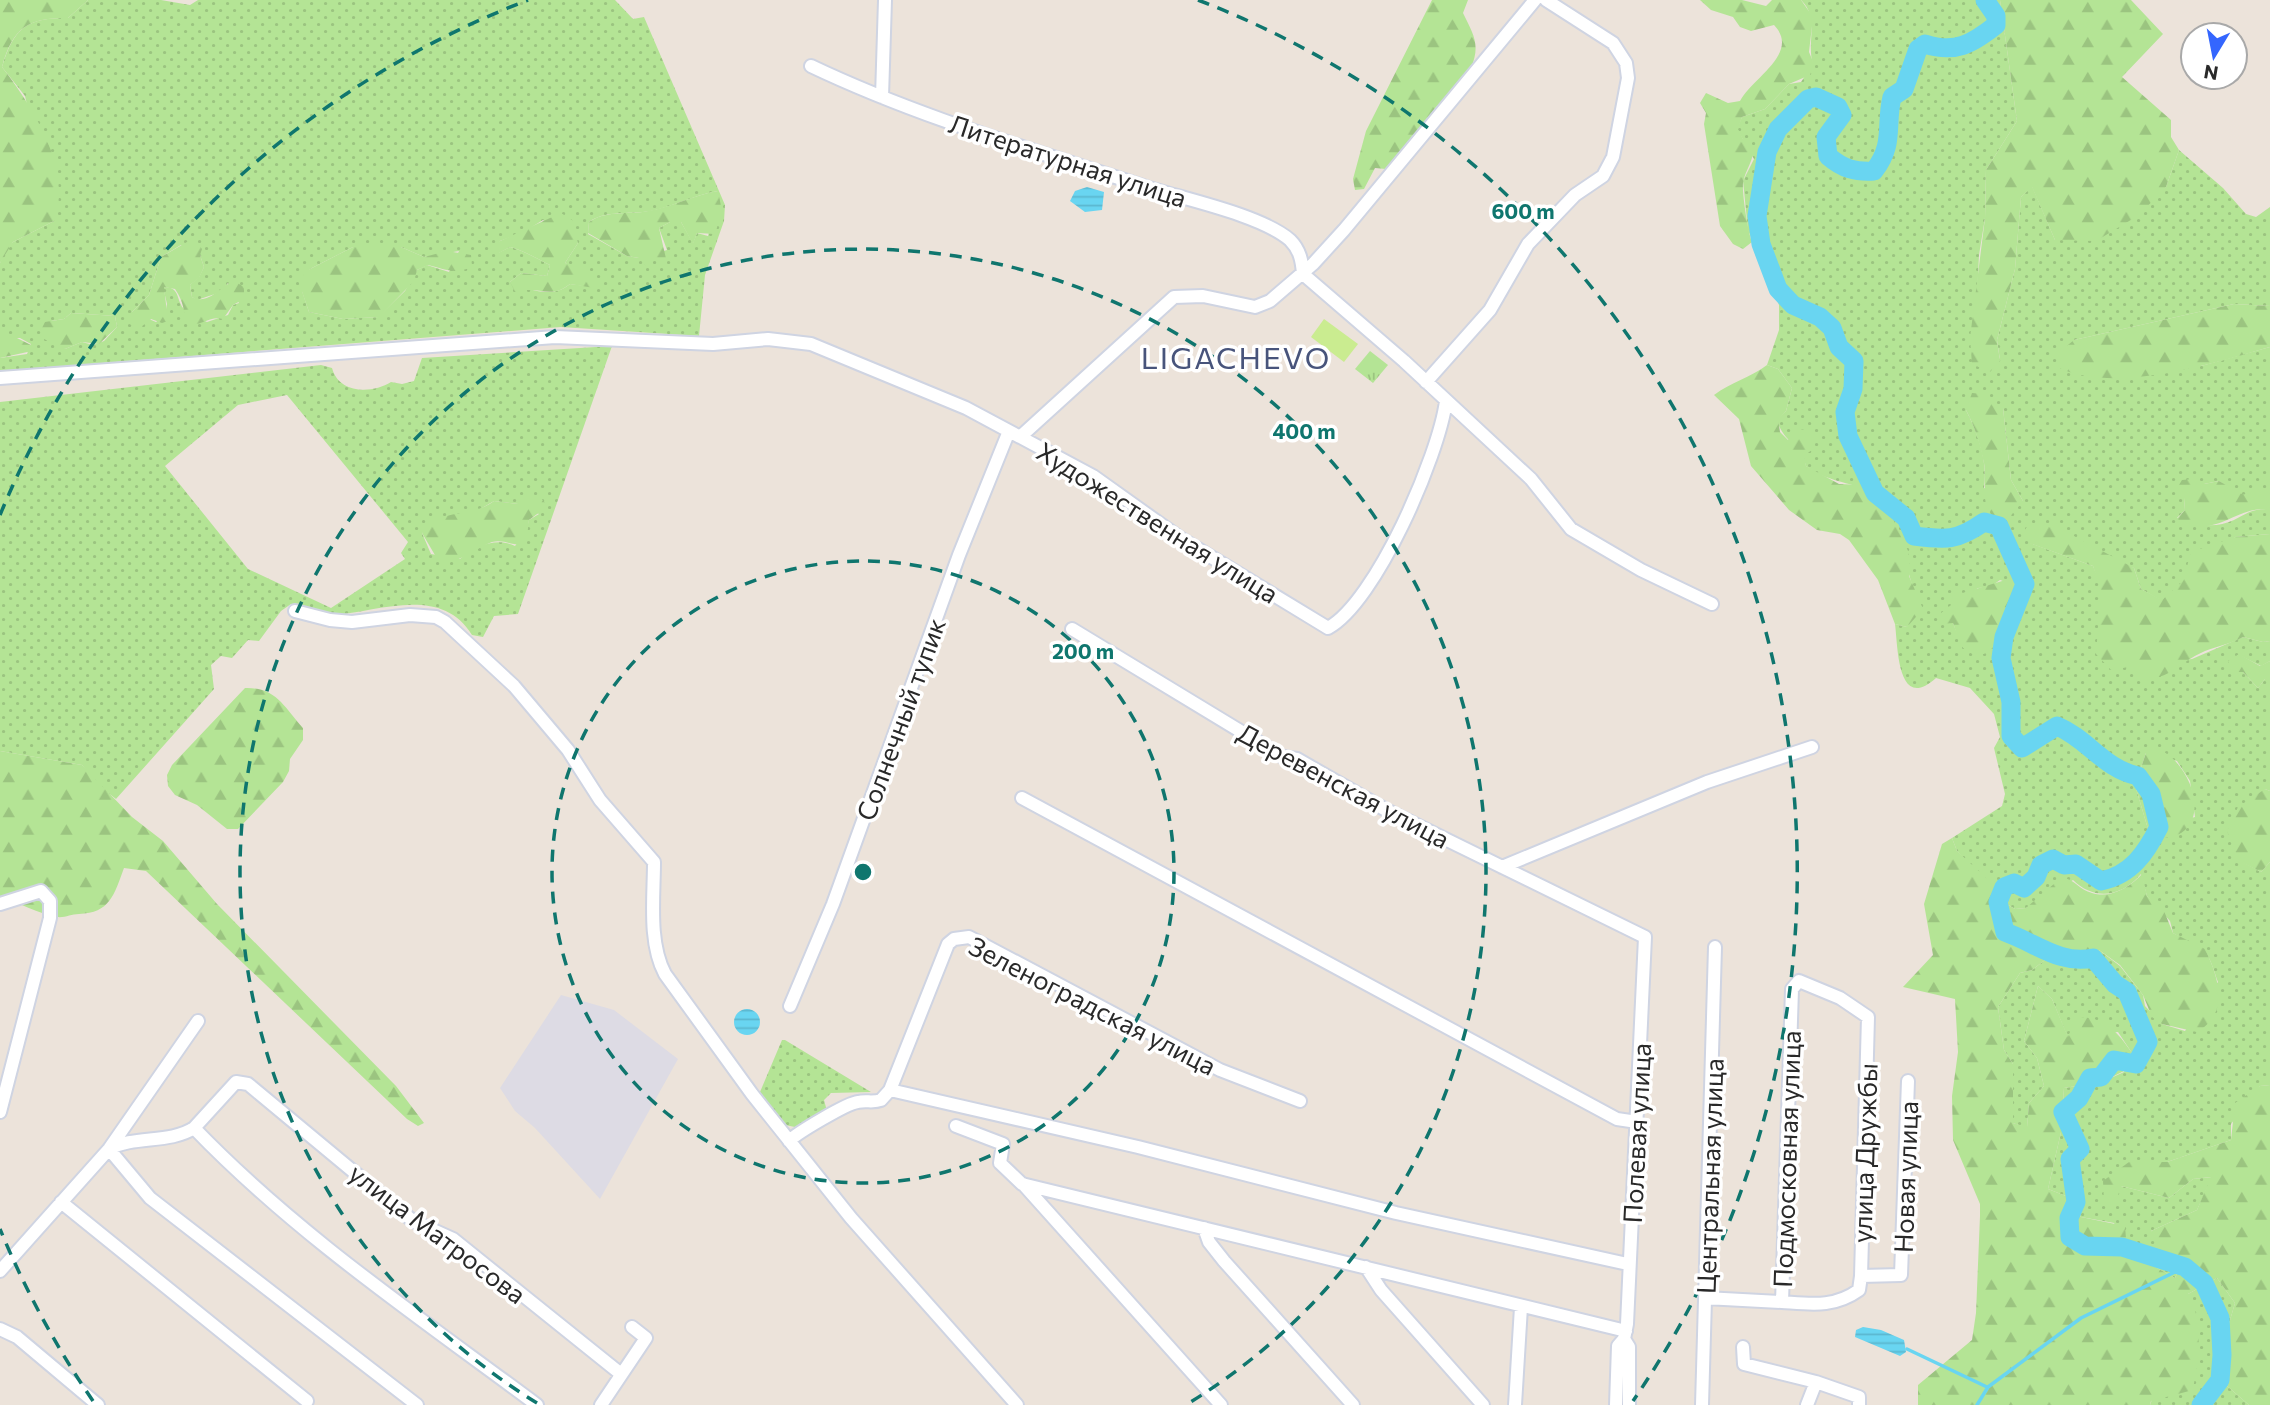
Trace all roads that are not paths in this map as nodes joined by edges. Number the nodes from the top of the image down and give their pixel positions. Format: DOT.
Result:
graph roads {
  1 [pos="885,0"];
  2 [pos="1535,0"];
  3 [pos="1546,0"];
  4 [pos="811,65"];
  5 [pos="883,97"];
  6 [pos="1303,274"];
  7 [pos="0,378"];
  8 [pos="1426,382"];
  9 [pos="1446,401"];
  10 [pos="1014,434"];
  11 [pos="1712,604"];
  12 [pos="295,611"];
  13 [pos="1072,629"];
  14 [pos="1812,747"];
  15 [pos="1022,798"];
  16 [pos="1502,867"];
  17 [pos="0,904"];
  18 [pos="1637,931"];
  19 [pos="1715,947"];
  20 [pos="1795,982"];
  21 [pos="790,1006"];
  22 [pos="198,1021"];
  23 [pos="1908,1081"];
  24 [pos="890,1090"];
  25 [pos="1300,1101"];
  26 [pos="0,1112"];
  27 [pos="1637,1122"];
  28 [pos="956,1126"];
  29 [pos="194,1128"];
  30 [pos="789,1141"];
  31 [pos="109,1149"];
  32 [pos="1023,1184"];
  33 [pos="61,1202"];
  34 [pos="1204,1228"];
  35 [pos="1623,1264"];
  36 [pos="1366,1267"];
  37 [pos="0,1272"];
  38 [pos="1861,1276"];
  39 [pos="1705,1298"];
  40 [pos="1782,1303"];
  41 [pos="1521,1307"];
  42 [pos="632,1327"];
  43 [pos="0,1329"];
  44 [pos="1625,1335"];
  45 [pos="1744,1347"];
  46 [pos="621,1374"];
  47 [pos="1816,1382"];
  48 [pos="307,1401"];
  49 [pos="98,1405"];
  50 [pos="418,1405"];
  51 [pos="537,1405"];
  52 [pos="601,1405"];
  53 [pos="1017,1405"];
  54 [pos="1221,1405"];
  55 [pos="1353,1405"];
  56 [pos="1483,1405"];
  57 [pos="1515,1405"];
  58 [pos="1616,1405"];
  59 [pos="1629,1405"];
  60 [pos="1702,1405"];
  61 [pos="1807,1405"];
  62 [pos="1859,1405"];
  1 -- 5 [label="street"];
  2 -- 6 [label="street"];
  3 -- 8 [label="street"];
  4 -- 5 [label="street, Литературная улица"];
  5 -- 6 [label="street, Литературная улица"];
  6 -- 8 [label="street"];
  6 -- 10 [label="street"];
  7 -- 10 [label="street, Художественная улица"];
  8 -- 9 [label="street"];
  9 -- 10 [label="street, Художественная улица"];
  9 -- 11 [label="street"];
  10 -- 21 [label="street, Солнечный тупик"];
  12 -- 30 [label="street"];
  13 -- 16 [label="street, Деревенская улица"];
  14 -- 16 [label="street"];
  15 -- 27 [label="street"];
  16 -- 18 [label="street, Деревенская улица"];
  17 -- 26 [label="street"];
  18 -- 27 [label="street, Полевая улица"];
  19 -- 39 [label="street, Центральная улица"];
  20 -- 38 [label="street, улица Дружбы"];
  20 -- 40 [label="street, Подмосковная улица"];
  22 -- 31 [label="street"];
  23 -- 38 [label="street, Новая улица"];
  24 -- 25 [label="street, Зеленоградская улица"];
  24 -- 30 [label="street"];
  24 -- 35 [label="street"];
  27 -- 44 [label="street, Полевая улица"];
  28 -- 32 [label="street"];
  29 -- 31 [label="street"];
  29 -- 46 [label="street, улица Матросова"];
  29 -- 51 [label="street"];
  30 -- 53 [label="street"];
  31 -- 33 [label="street"];
  31 -- 50 [label="street"];
  32 -- 34 [label="street"];
  32 -- 54 [label="street"];
  33 -- 37 [label="street"];
  33 -- 48 [label="street"];
  34 -- 36 [label="street"];
  34 -- 55 [label="street"];
  36 -- 41 [label="street"];
  36 -- 56 [label="street"];
  38 -- 40 [label="street, улица Дружбы"];
  39 -- 40 [label="street, Подмосковная улица"];
  39 -- 60 [label="street, Центральная улица"];
  41 -- 44 [label="street"];
  41 -- 57 [label="street"];
  42 -- 46 [label="street"];
  43 -- 49 [label="street"];
  44 -- 58 [label="street, Полевая улица"];
  44 -- 59 [label="street, Полевая улица"];
  45 -- 47 [label="street"];
  46 -- 52 [label="street"];
  47 -- 61 [label="street"];
  47 -- 62 [label="street"];
}
